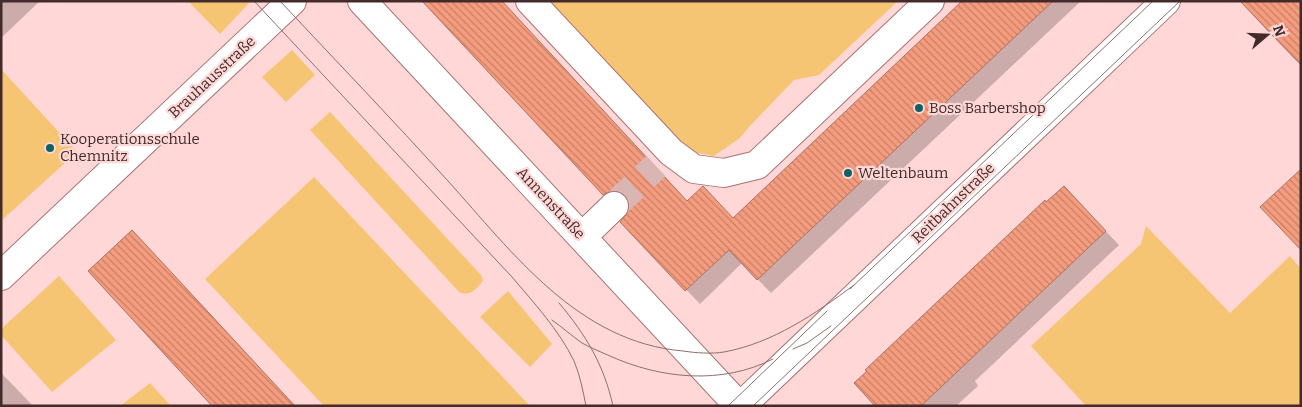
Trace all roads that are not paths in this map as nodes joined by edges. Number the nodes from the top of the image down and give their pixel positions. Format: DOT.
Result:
graph roads {
  1 [pos="292,1"];
  2 [pos="362,1"];
  3 [pos="530,1"];
  4 [pos="930,1"];
  5 [pos="1166,1"];
  6 [pos="614,206"];
  7 [pos="582,236"];
  8 [pos="1,276"];
  9 [pos="740,406"];
  1 -- 8 [label="street, Brauhausstraße"];
  2 -- 7 [label="street, Annenstraße"];
  3 -- 4 [label="street"];
  5 -- 9 [label="street, Reitbahnstraße"];
  6 -- 7 [label="street"];
  7 -- 9 [label="street, Annenstraße"];
}
